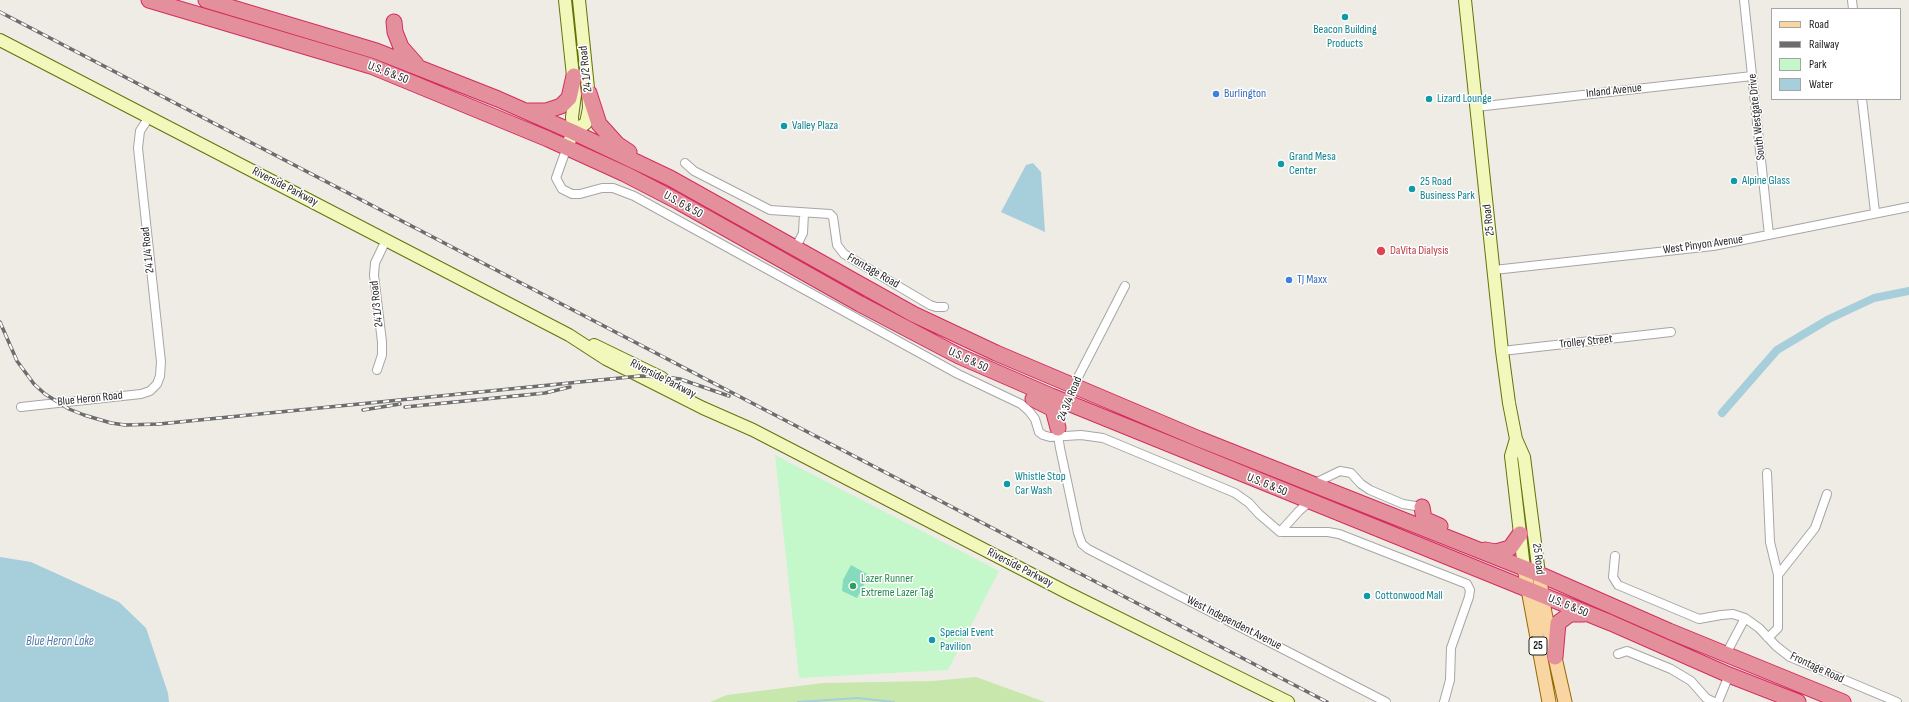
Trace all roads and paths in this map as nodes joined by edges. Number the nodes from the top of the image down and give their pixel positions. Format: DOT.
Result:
graph roads {
  1 [pos="150,0"];
  2 [pos="206,0"];
  3 [pos="224,0"];
  4 [pos="565,0"];
  5 [pos="579,0"];
  6 [pos="1465,0"];
  7 [pos="1744,0"];
  8 [pos="240,10"];
  9 [pos="394,22"];
  10 [pos="0,40"];
  11 [pos="428,71"];
  12 [pos="574,76"];
  13 [pos="1752,76"];
  14 [pos="589,93"];
  15 [pos="1862,100"];
  16 [pos="1476,107"];
  17 [pos="523,110"];
  18 [pos="149,117"];
  19 [pos="573,132"];
  20 [pos="567,147"];
  21 [pos="685,162"];
  22 [pos="670,178"];
  23 [pos="679,202"];
  24 [pos="1909,206"];
  25 [pos="804,212"];
  26 [pos="1875,212"];
  27 [pos="1769,235"];
  28 [pos="386,240"];
  29 [pos="795,249"];
  30 [pos="1494,270"];
  31 [pos="1125,286"];
  32 [pos="944,308"];
  33 [pos="1671,332"];
  34 [pos="935,344"];
  35 [pos="1502,351"];
  36 [pos="377,370"];
  37 [pos="157,384"];
  38 [pos="1074,384"];
  39 [pos="1066,402"];
  40 [pos="21,407"];
  41 [pos="1058,432"];
  42 [pos="1516,439"];
  43 [pos="1181,450"];
  44 [pos="1767,473"];
  45 [pos="1313,484"];
  46 [pos="1827,494"];
  47 [pos="1309,502"];
  48 [pos="1422,506"];
  49 [pos="1418,526"];
  50 [pos="1280,532"];
  51 [pos="1520,534"];
  52 [pos="1082,544"];
  53 [pos="1470,547"];
  54 [pos="1615,556"];
  55 [pos="1524,568"];
  56 [pos="1539,574"];
  57 [pos="1778,575"];
  58 [pos="1527,590"];
  59 [pos="1543,596"];
  60 [pos="1745,618"];
  61 [pos="1611,623"];
  62 [pos="1768,638"];
  63 [pos="1645,639"];
  64 [pos="1618,654"];
  65 [pos="1726,654"];
  66 [pos="1555,657"];
  67 [pos="1730,675"];
  68 [pos="1288,702"];
  69 [pos="1386,702"];
  70 [pos="1444,702"];
  71 [pos="1549,702"];
  72 [pos="1565,702"];
  73 [pos="1714,702"];
  74 [pos="1718,702"];
  75 [pos="1798,702"];
  76 [pos="1821,702"];
  77 [pos="1843,702"];
  78 [pos="1896,702"];
  1 -- 20 [label="highway, U.S. 6 & 50"];
  2 -- 8 [label="highway, U.S. 6 & 50"];
  3 -- 8 [label="highway"];
  4 -- 12 [label="main road, 24 1/2 Road"];
  5 -- 14 [label="main road, 24 1/2 Road"];
  6 -- 16 [label="main road, 25 Road / 25"];
  7 -- 13 [label="street, South Westgate Drive"];
  8 -- 11 [label="highway, U.S. 6 & 50"];
  9 -- 11 [label="highway"];
  10 -- 18 [label="main road, Riverside Parkway"];
  11 -- 17 [label="highway, U.S. 6 & 50"];
  12 -- 17 [label="highway"];
  12 -- 19 [label="main road, 24 1/2 Road"];
  13 -- 16 [label="street, Inland Avenue"];
  13 -- 27 [label="street, South Westgate Drive"];
  14 -- 19 [label="main road, 24 1/2 Road"];
  14 -- 22 [label="highway"];
  15 -- 26 [label="street"];
  16 -- 30 [label="main road, 25 Road / 25"];
  17 -- 19 [label="highway, U.S. 6 & 50"];
  18 -- 28 [label="main road, Riverside Parkway"];
  18 -- 37 [label="street, 24 1/4 Road"];
  19 -- 20 [label="main road, 24 1/2 Road"];
  19 -- 22 [label="highway, U.S. 6 & 50"];
  20 -- 23 [label="highway, U.S. 6 & 50"];
  20 -- 41 [label="street"];
  21 -- 25 [label="street, Frontage Road"];
  22 -- 29 [label="highway, U.S. 6 & 50"];
  23 -- 29 [label="highway"];
  23 -- 34 [label="highway, U.S. 6 & 50"];
  24 -- 26 [label="street, West Pinyon Avenue"];
  25 -- 29 [label="street"];
  25 -- 32 [label="street, Frontage Road"];
  26 -- 27 [label="street, West Pinyon Avenue"];
  27 -- 30 [label="street, West Pinyon Avenue"];
  28 -- 36 [label="street, 24 1/3 Road"];
  28 -- 68 [label="main road, Riverside Parkway"];
  29 -- 38 [label="highway, U.S. 6 & 50"];
  30 -- 35 [label="main road, 25 Road / 25"];
  31 -- 38 [label="street, 24 3/4 Road"];
  33 -- 35 [label="street, Trolley Street"];
  34 -- 38 [label="highway"];
  34 -- 39 [label="highway, U.S. 6 & 50"];
  34 -- 41 [label="highway"];
  35 -- 42 [label="main road, 25 Road / 25"];
  37 -- 40 [label="street, Blue Heron Road"];
  38 -- 39 [label="street, 24 3/4 Road"];
  38 -- 45 [label="highway, U.S. 6 & 50"];
  39 -- 41 [label="street, 24 3/4 Road"];
  39 -- 43 [label="highway, U.S. 6 & 50"];
  41 -- 50 [label="street"];
  41 -- 52 [label="street, 24 3/4 Road"];
  42 -- 51 [label="main road, 25 Road / 25"];
  42 -- 56 [label="main road, 25 Road / 25"];
  43 -- 45 [label="highway"];
  43 -- 47 [label="highway, U.S. 6 & 50"];
  44 -- 57 [label="street"];
  45 -- 48 [label="street"];
  45 -- 49 [label="highway, U.S. 6 & 50"];
  46 -- 57 [label="street"];
  47 -- 49 [label="highway"];
  47 -- 50 [label="street"];
  47 -- 58 [label="highway, U.S. 6 & 50"];
  48 -- 53 [label="highway"];
  49 -- 53 [label="highway, U.S. 6 & 50"];
  50 -- 70 [label="street"];
  51 -- 53 [label="highway"];
  51 -- 55 [label="main road, 25 Road / 25"];
  52 -- 69 [label="street, West Independent Avenue"];
  53 -- 55 [label="highway, U.S. 6 & 50"];
  54 -- 60 [label="street, Frontage Road"];
  55 -- 56 [label="highway, U.S. 6 & 50"];
  55 -- 58 [label="main road, 25 Road / 25"];
  56 -- 59 [label="main road, 25 Road / 25"];
  56 -- 65 [label="highway, U.S. 6 & 50"];
  57 -- 62 [label="street"];
  58 -- 59 [label="highway, U.S. 6 & 50"];
  58 -- 71 [label="main road, 25 Road / 25"];
  59 -- 61 [label="highway, U.S. 6 & 50"];
  59 -- 66 [label="main road, 25 Road / 25"];
  60 -- 62 [label="street, Frontage Road"];
  60 -- 65 [label="street"];
  61 -- 63 [label="highway, U.S. 6 & 50"];
  61 -- 66 [label="highway"];
  62 -- 78 [label="street, Frontage Road"];
  63 -- 65 [label="highway"];
  63 -- 67 [label="highway, U.S. 6 & 50"];
  64 -- 73 [label="street"];
  65 -- 77 [label="highway, U.S. 6 & 50"];
  66 -- 72 [label="main road, 25 Road / 25"];
  67 -- 74 [label="street"];
  67 -- 75 [label="highway, U.S. 6 & 50"];
  67 -- 76 [label="highway"];
}
